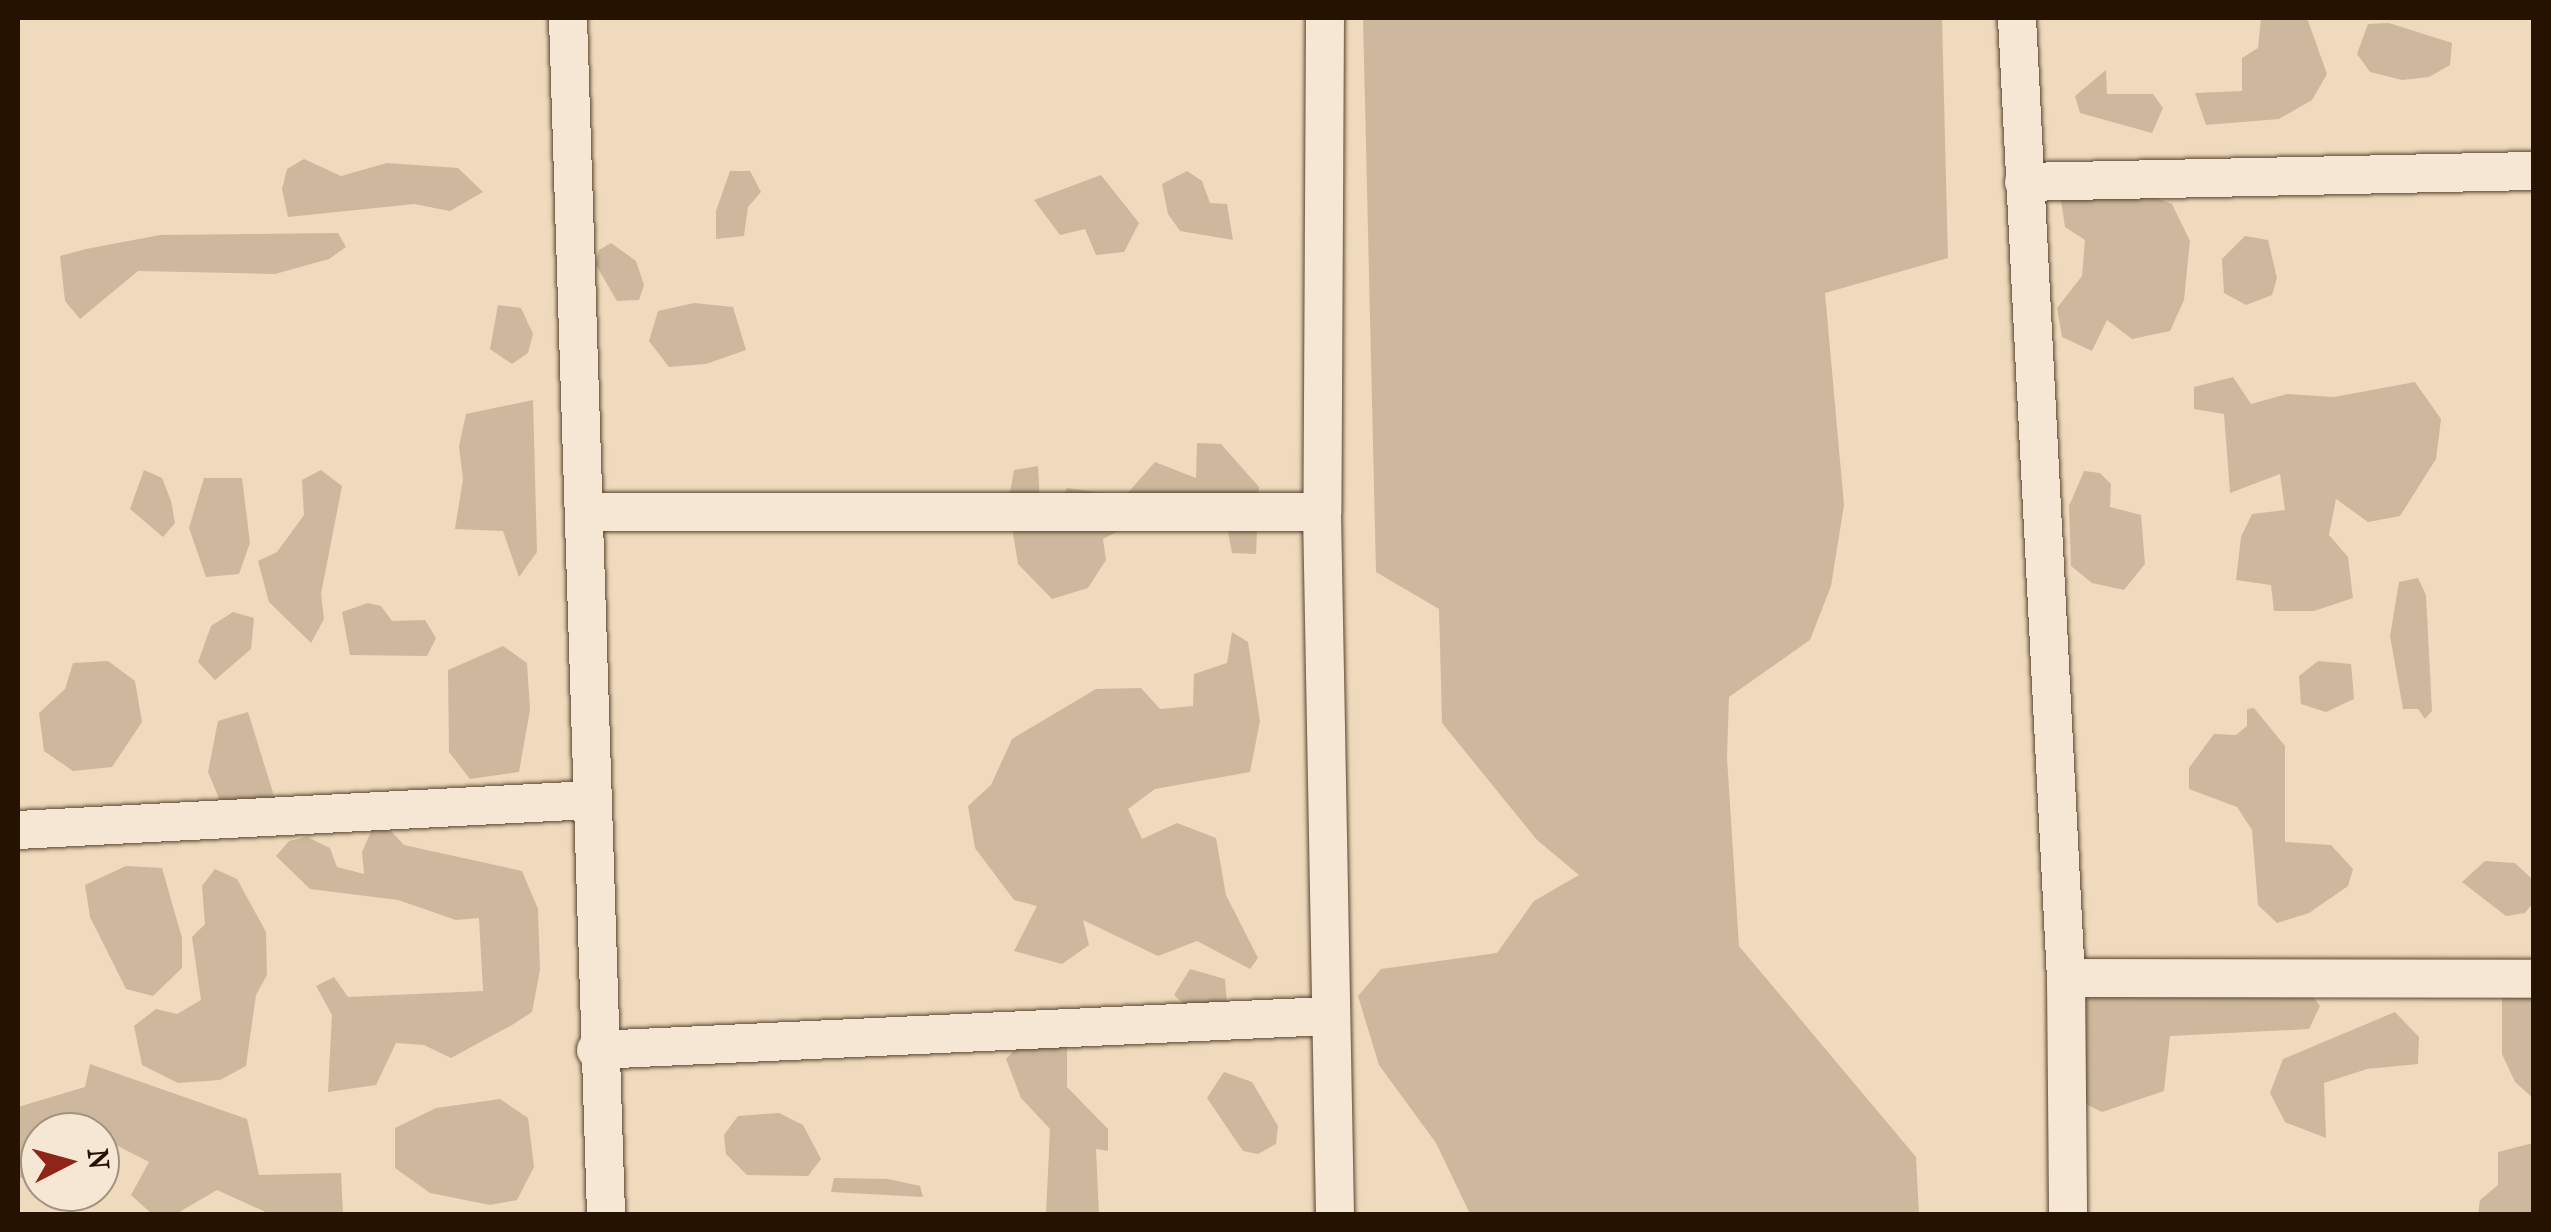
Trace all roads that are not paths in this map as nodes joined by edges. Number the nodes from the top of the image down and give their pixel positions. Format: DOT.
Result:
graph roads {
  1 [pos="568,18"];
  2 [pos="1324,18"];
  3 [pos="2018,18"];
  4 [pos="2534,171"];
  5 [pos="2024,182"];
  6 [pos="585,512"];
  7 [pos="1322,512"];
  8 [pos="592,800"];
  9 [pos="18,830"];
  10 [pos="2066,978"];
  11 [pos="2534,980"];
  12 [pos="1328,1016"];
  13 [pos="596,1050"];
  14 [pos="606,1214"];
  15 [pos="1335,1214"];
  16 [pos="2068,1214"];
  1 -- 6 [label="street"];
  2 -- 7 [label="street"];
  3 -- 5 [label="street"];
  4 -- 5 [label="street"];
  5 -- 10 [label="street"];
  6 -- 7 [label="street"];
  6 -- 8 [label="street"];
  7 -- 12 [label="street"];
  8 -- 9 [label="street"];
  8 -- 13 [label="street"];
  10 -- 11 [label="street"];
  10 -- 16 [label="street"];
  12 -- 13 [label="street"];
  12 -- 15 [label="street"];
  13 -- 14 [label="street"];
}
